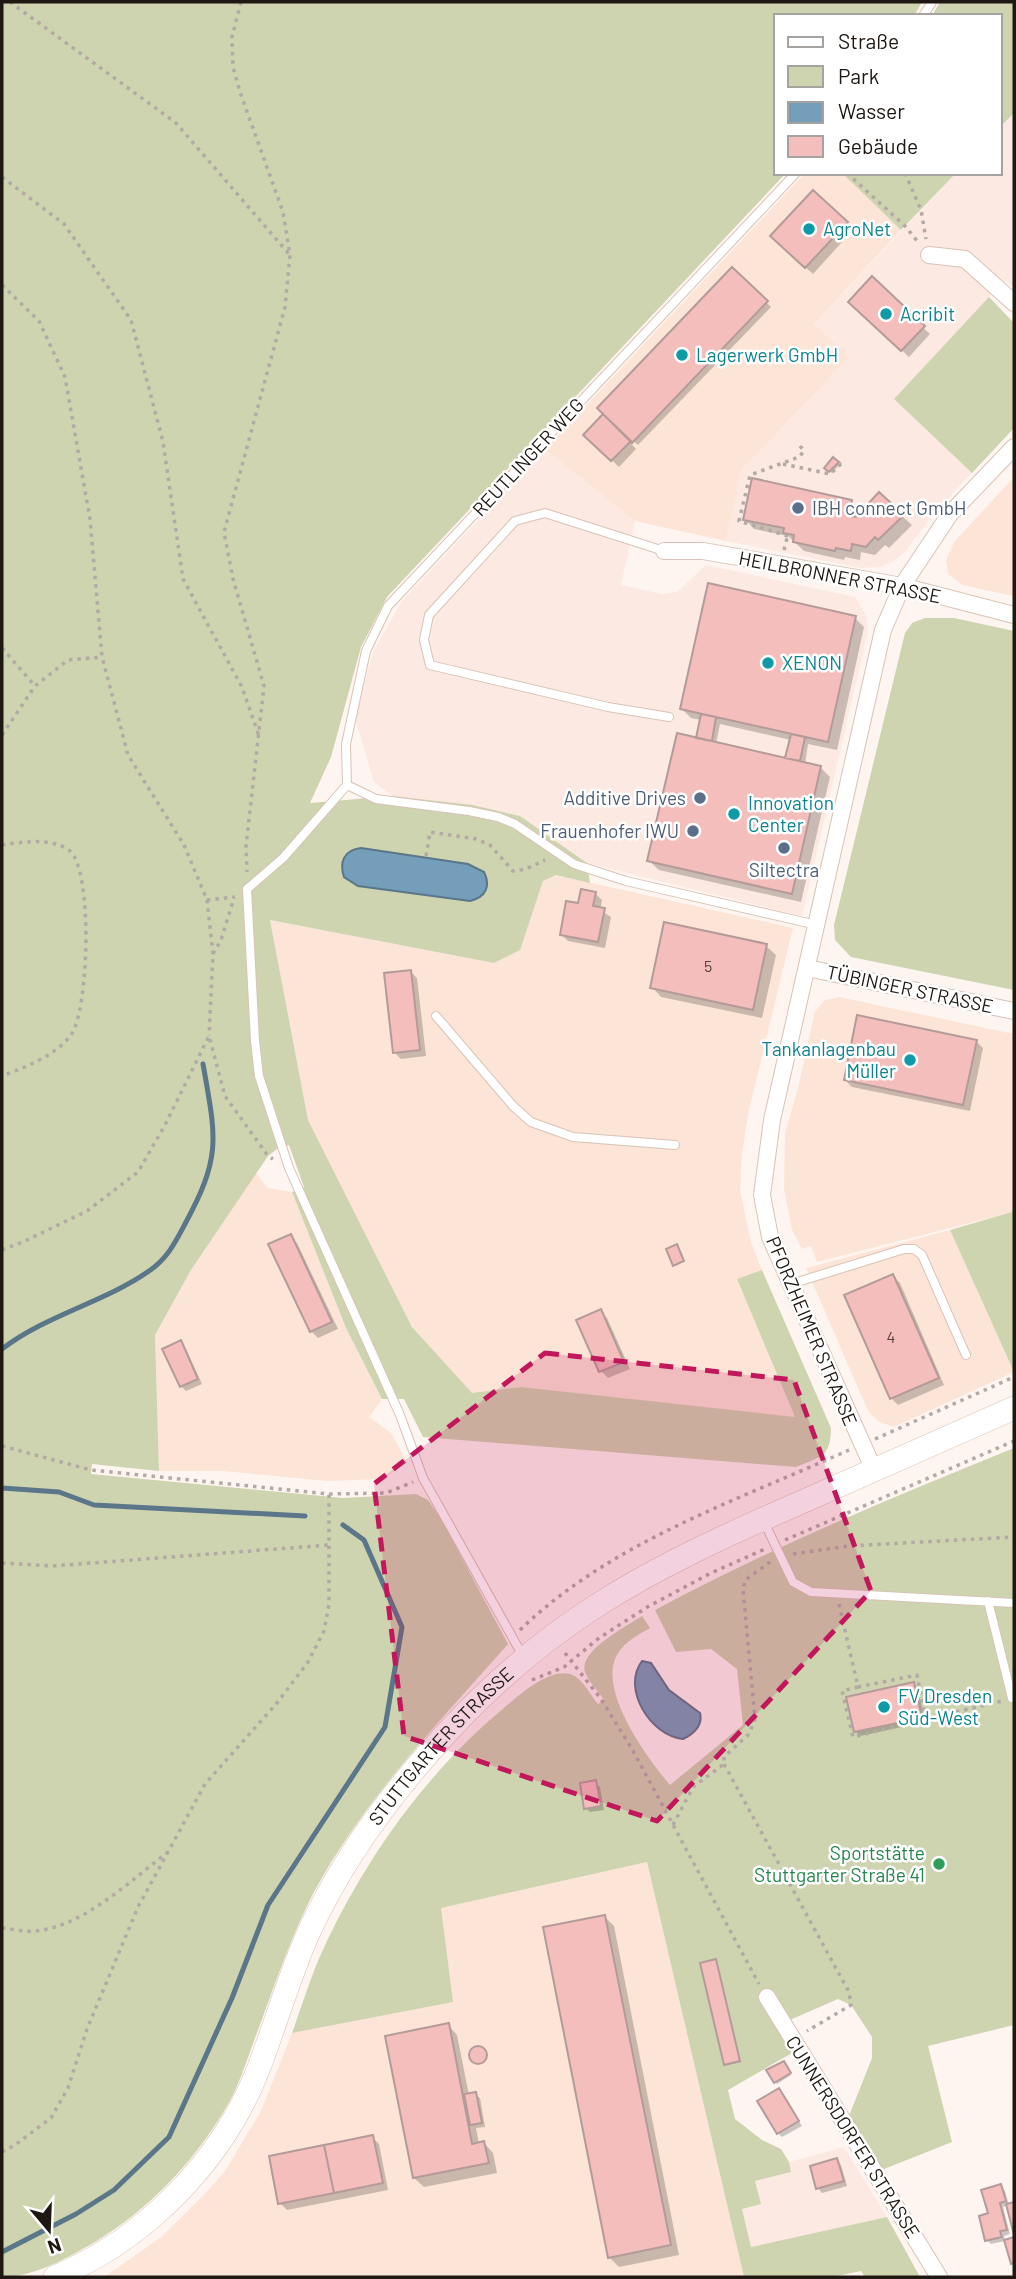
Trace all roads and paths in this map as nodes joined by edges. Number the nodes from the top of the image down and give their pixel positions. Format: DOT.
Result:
graph roads {
  1 [pos="10,2"];
  2 [pos="241,2"];
  3 [pos="794,175"];
  4 [pos="849,175"];
  5 [pos="906,175"];
  6 [pos="2,177"];
  7 [pos="929,255"];
  8 [pos="290,256"];
  9 [pos="2,285"];
  10 [pos="1014,303"];
  11 [pos="800,446"];
  12 [pos="1014,447"];
  13 [pos="780,464"];
  14 [pos="845,466"];
  15 [pos="664,551"];
  16 [pos="783,553"];
  17 [pos="902,586"];
  18 [pos="1014,615"];
  19 [pos="2,648"];
  20 [pos="102,657"];
  21 [pos="35,686"];
  22 [pos="669,717"];
  23 [pos="2,735"];
  24 [pos="260,738"];
  25 [pos="347,785"];
  26 [pos="2,845"];
  27 [pos="559,855"];
  28 [pos="426,856"];
  29 [pos="247,889"];
  30 [pos="234,897"];
  31 [pos="208,900"];
  32 [pos="817,925"];
  33 [pos="213,954"];
  34 [pos="807,968"];
  35 [pos="1014,1011"];
  36 [pos="436,1016"];
  37 [pos="209,1036"];
  38 [pos="2,1076"];
  39 [pos="675,1145"];
  40 [pos="289,1168"];
  41 [pos="2,1250"];
  42 [pos="790,1284"];
  43 [pos="966,1355"];
  44 [pos="1014,1377"];
  45 [pos="1014,1408"];
  46 [pos="862,1445"];
  47 [pos="2,1446"];
  48 [pos="874,1470"];
  49 [pos="423,1478"];
  50 [pos="329,1494"];
  51 [pos="762,1519"];
  52 [pos="1014,1537"];
  53 [pos="329,1545"];
  54 [pos="780,1556"];
  55 [pos="2,1563"];
  56 [pos="836,1593"];
  57 [pos="988,1601"];
  58 [pos="1014,1603"];
  59 [pos="535,1616"];
  60 [pos="552,1637"];
  61 [pos="512,1638"];
  62 [pos="571,1661"];
  63 [pos="528,1669"];
  64 [pos="858,1687"];
  65 [pos="1012,1698"];
  66 [pos="926,1719"];
  67 [pos="724,1764"];
  68 [pos="673,1825"];
  69 [pos="169,1850"];
  70 [pos="2,1928"];
  71 [pos="767,1997"];
  72 [pos="793,2039"];
  73 [pos="2,2152"];
  74 [pos="55,2277"];
  75 [pos="939,2277"];
  1 -- 8 [label="path"];
  2 -- 8 [label="path"];
  3 -- 25 [label="lane, REUTLINGER WEG"];
  4 -- 7 [label="path"];
  5 -- 7 [label="path"];
  6 -- 24 [label="path"];
  7 -- 10 [label="street"];
  8 -- 24 [label="path"];
  9 -- 20 [label="path"];
  11 -- 13 [label="path"];
  12 -- 17 [label="street, PFORZHEIMER STRASSE"];
  13 -- 14 [label="path"];
  13 -- 16 [label="path"];
  15 -- 17 [label="street, HEILBRONNER STRASSE"];
  15 -- 22 [label="lane"];
  17 -- 18 [label="street, HEILBRONNER STRASSE"];
  17 -- 32 [label="street, PFORZHEIMER STRASSE"];
  19 -- 21 [label="path"];
  20 -- 21 [label="path"];
  20 -- 31 [label="path"];
  21 -- 23 [label="path"];
  24 -- 29 [label="path"];
  25 -- 27 [label="lane"];
  25 -- 29 [label="lane"];
  26 -- 38 [label="path"];
  27 -- 28 [label="path"];
  27 -- 32 [label="lane"];
  29 -- 30 [label="path"];
  29 -- 40 [label="lane"];
  30 -- 31 [label="path"];
  30 -- 33 [label="path"];
  31 -- 33 [label="path"];
  32 -- 34 [label="street, PFORZHEIMER STRASSE"];
  33 -- 37 [label="path"];
  34 -- 35 [label="street, TÜBINGER STRASSE"];
  34 -- 42 [label="street, PFORZHEIMER STRASSE"];
  36 -- 39 [label="lane"];
  37 -- 40 [label="path"];
  37 -- 41 [label="path"];
  40 -- 49 [label="lane"];
  42 -- 43 [label="lane"];
  42 -- 46 [label="street, PFORZHEIMER STRASSE"];
  44 -- 46 [label="path"];
  45 -- 48 [label="main road, STUTTGARTER STRASSE"];
  46 -- 48 [label="street, PFORZHEIMER STRASSE"];
  46 -- 59 [label="path"];
  47 -- 50 [label="path"];
  48 -- 51 [label="main road, STUTTGARTER STRASSE"];
  49 -- 50 [label="path"];
  49 -- 61 [label="lane"];
  50 -- 53 [label="path"];
  51 -- 54 [label="lane"];
  51 -- 60 [label="main road, STUTTGARTER STRASSE"];
  52 -- 54 [label="path"];
  53 -- 55 [label="path"];
  53 -- 69 [label="path"];
  54 -- 56 [label="lane"];
  54 -- 67 [label="path"];
  56 -- 57 [label="lane"];
  56 -- 64 [label="path"];
  57 -- 58 [label="lane"];
  57 -- 65 [label="lane"];
  59 -- 60 [label="path"];
  59 -- 61 [label="path"];
  60 -- 62 [label="path"];
  60 -- 63 [label="main road, STUTTGARTER STRASSE"];
  61 -- 63 [label="lane"];
  62 -- 63 [label="path"];
  62 -- 68 [label="path"];
  63 -- 74 [label="main road, STUTTGARTER STRASSE"];
  64 -- 66 [label="path"];
  64 -- 66 [label="path"];
  65 -- 66 [label="path"];
  67 -- 68 [label="path"];
  67 -- 72 [label="path"];
  68 -- 71 [label="path"];
  69 -- 70 [label="path"];
  69 -- 73 [label="path"];
  71 -- 72 [label="street, CUNNERSDORFER STRASSE"];
  72 -- 75 [label="street, CUNNERSDORFER STRASSE"];
}
